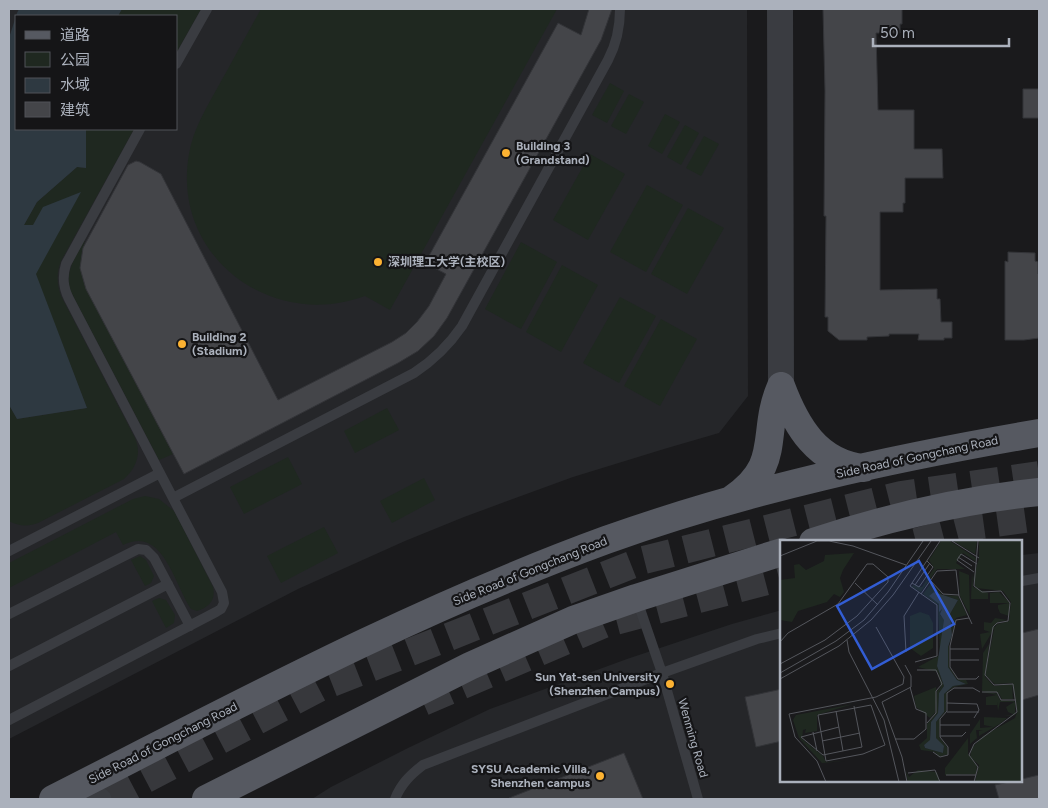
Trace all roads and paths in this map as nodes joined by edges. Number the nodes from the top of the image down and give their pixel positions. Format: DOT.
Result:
graph roads {
  1 [pos="207,9"];
  2 [pos="620,9"];
  3 [pos="780,9"];
  4 [pos="178,60"];
  5 [pos="139,130"];
  6 [pos="781,386"];
  7 [pos="1039,433"];
  8 [pos="864,468"];
  9 [pos="160,473"];
  10 [pos="1039,492"];
  11 [pos="173,498"];
  12 [pos="727,502"];
  13 [pos="819,540"];
  14 [pos="9,550"];
  15 [pos="780,553"];
  16 [pos="1039,578"];
  17 [pos="1023,581"];
  18 [pos="168,584"];
  19 [pos="636,598"];
  20 [pos="9,614"];
  21 [pos="190,626"];
  22 [pos="780,633"];
  23 [pos="9,666"];
  24 [pos="662,673"];
  25 [pos="9,720"];
  26 [pos="90,792"];
  27 [pos="52,799"];
  28 [pos="206,799"];
  29 [pos="395,799"];
  30 [pos="698,799"];
  1 -- 4 [label="lane"];
  2 -- 11 [label="lane"];
  3 -- 6 [label="street"];
  5 -- 9 [label="lane"];
  6 -- 8 [label="main road"];
  6 -- 12 [label="main road"];
  7 -- 8 [label="main road, Side Road of Gongchang Road"];
  8 -- 12 [label="main road, Side Road of Gongchang Road"];
  9 -- 11 [label="lane"];
  9 -- 14 [label="lane"];
  10 -- 13 [label="main road"];
  11 -- 21 [label="lane"];
  12 -- 26 [label="main road, Side Road of Gongchang Road"];
  15 -- 19 [label="main road"];
  16 -- 17 [label="lane"];
  18 -- 20 [label="lane"];
  18 -- 21 [label="lane"];
  18 -- 23 [label="lane"];
  19 -- 24 [label="lane, Wenming Road"];
  19 -- 28 [label="main road"];
  21 -- 25 [label="lane"];
  22 -- 24 [label="lane"];
  24 -- 29 [label="lane"];
  24 -- 30 [label="lane, Wenming Road"];
  26 -- 27 [label="main road, Side Road of Gongchang Road"];
}
